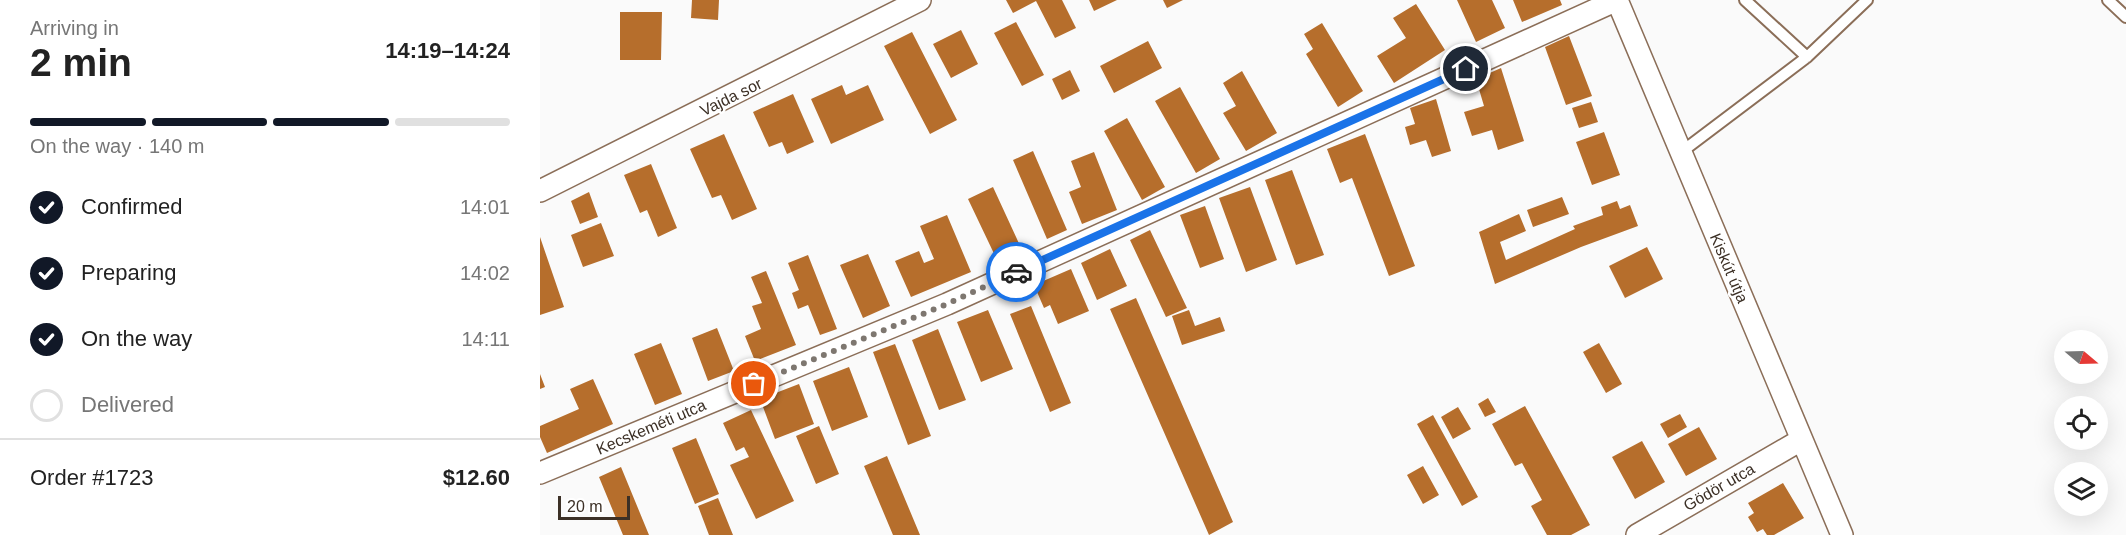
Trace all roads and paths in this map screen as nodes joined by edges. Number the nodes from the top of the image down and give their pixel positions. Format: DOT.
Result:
graph roads {
  1 [pos="920,0"];
  2 [pos="1617,0"];
  3 [pos="1745,0"];
  4 [pos="1867,0"];
  5 [pos="2108,0"];
  6 [pos="2126,17"];
  7 [pos="1807,57"];
  8 [pos="1680,153"];
  9 [pos="540,191"];
  10 [pos="1801,440"];
  11 [pos="540,473"];
  12 [pos="1637,535"];
  13 [pos="1842,535"];
  1 -- 9 [label="street, Vajda sor"];
  2 -- 8 [label="street, Kiskút útja"];
  2 -- 11 [label="street, Kecskeméti utca"];
  3 -- 7 [label="lane"];
  4 -- 7 [label="lane"];
  5 -- 6 [label="lane"];
  7 -- 8 [label="lane"];
  8 -- 10 [label="street, Kiskút útja"];
  10 -- 12 [label="street, Gödör utca"];
  10 -- 13 [label="street, Kiskút útja"];
}
